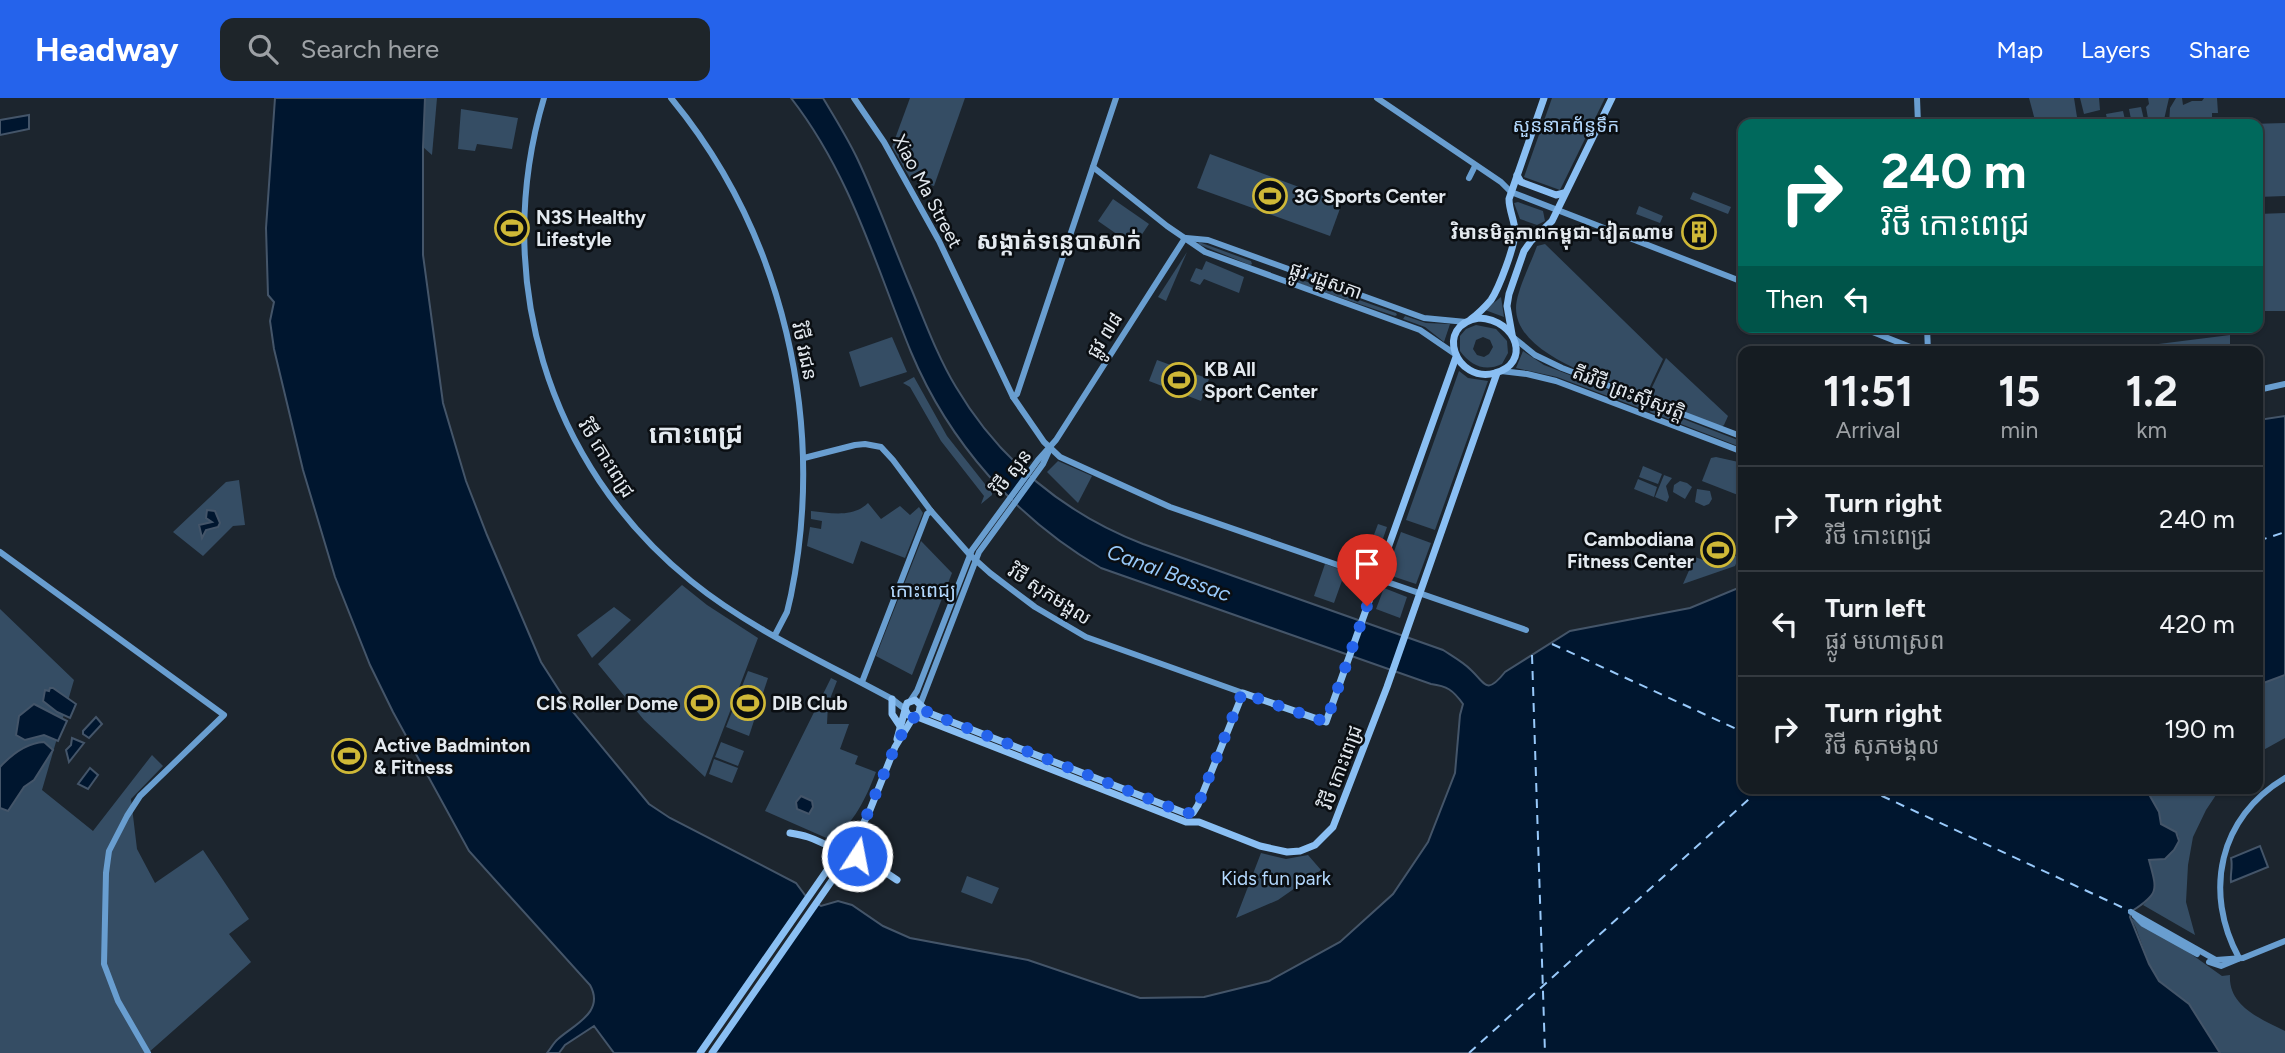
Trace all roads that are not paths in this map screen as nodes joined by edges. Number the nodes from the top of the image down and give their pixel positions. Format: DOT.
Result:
graph roads {
  1 [pos="544,98"];
  2 [pos="671,98"];
  3 [pos="854,98"];
  4 [pos="1116,98"];
  5 [pos="1377,98"];
  6 [pos="1544,98"];
  7 [pos="1612,98"];
  8 [pos="1917,98"];
  9 [pos="1918,119"];
  10 [pos="1475,166"];
  11 [pos="1093,167"];
  12 [pos="1517,174"];
  13 [pos="1469,177"];
  14 [pos="1511,192"];
  15 [pos="1564,193"];
  16 [pos="1557,210"];
  17 [pos="1185,238"];
  18 [pos="1738,280"];
  19 [pos="1468,320"];
  20 [pos="1875,333"];
  21 [pos="1513,336"];
  22 [pos="1908,346"];
  23 [pos="1456,356"];
  24 [pos="1499,372"];
  25 [pos="2285,384"];
  26 [pos="2263,389"];
  27 [pos="1013,397"];
  28 [pos="1650,402"];
  29 [pos="1645,415"];
  30 [pos="1738,435"];
  31 [pos="1050,448"];
  32 [pos="1738,450"];
  33 [pos="804,458"];
  34 [pos="931,511"];
  35 [pos="0,552"];
  36 [pos="973,558"];
  37 [pos="1377,578"];
  38 [pos="1419,593"];
  39 [pos="1526,630"];
  40 [pos="775,635"];
  41 [pos="862,682"];
  42 [pos="1242,693"];
  43 [pos="892,699"];
  44 [pos="910,701"];
  45 [pos="920,706"];
  46 [pos="905,710"];
  47 [pos="914,716"];
  48 [pos="901,726"];
  49 [pos="895,747"];
  50 [pos="2285,778"];
  51 [pos="2263,793"];
  52 [pos="2262,794"];
  53 [pos="862,827"];
  54 [pos="790,833"];
  55 [pos="897,880"];
  56 [pos="2285,942"];
  57 [pos="2239,958"];
  58 [pos="148,1053"];
  59 [pos="700,1053"];
  60 [pos="712,1053"];
  1 -- 40 [label="street, វិថី កោះពេជ្រ"];
  2 -- 33 [label="street, វិថី វរជន"];
  3 -- 27 [label="street, Xiao Ma Street"];
  4 -- 11 [label="street"];
  5 -- 10 [label="street"];
  6 -- 12 [label="main road"];
  7 -- 15 [label="main road"];
  8 -- 9 [label="street"];
  10 -- 13 [label="street"];
  10 -- 14 [label="street"];
  11 -- 17 [label="street, ផ្លូវ រដ្ឋសភា"];
  11 -- 27 [label="street"];
  12 -- 14 [label="main road"];
  12 -- 15 [label="main road"];
  14 -- 16 [label="street"];
  14 -- 19 [label="main road"];
  15 -- 16 [label="main road"];
  16 -- 18 [label="street"];
  16 -- 21 [label="main road"];
  17 -- 19 [label="street, ផ្លូវ រដ្ឋសភា"];
  17 -- 23 [label="street, ផ្លូវ រដ្ឋសភា"];
  17 -- 31 [label="street, ផ្លូវ ៧៨"];
  19 -- 21 [label="main road"];
  19 -- 23 [label="main road"];
  20 -- 22 [label="street"];
  21 -- 24 [label="main road"];
  21 -- 28 [label="street, តីរវិថី ព្រះស៊ីសុវត្តិ"];
  23 -- 24 [label="main road"];
  23 -- 37 [label="main road"];
  24 -- 29 [label="street, តីរវិថី ព្រះស៊ីសុវត្តិ"];
  24 -- 38 [label="main road, វិថី កោះពេជ្រ"];
  25 -- 26 [label="street"];
  27 -- 31 [label="street, Xiao Ma Street"];
  28 -- 29 [label="street"];
  28 -- 30 [label="street, តីរវិថី ព្រះស៊ីសុវត្តិ"];
  29 -- 32 [label="street, តីរវិថី ព្រះស៊ីសុវត្តិ"];
  31 -- 36 [label="street, វិថី សួន"];
  31 -- 37 [label="street"];
  33 -- 34 [label="street, វិថី សុភមង្គល"];
  33 -- 40 [label="street, វិថី វរជន"];
  34 -- 36 [label="street, វិថី សុភមង្គល"];
  34 -- 41 [label="street"];
  35 -- 58 [label="street"];
  36 -- 42 [label="street, វិថី សុភមង្គល"];
  36 -- 44 [label="street, វិថី សួន"];
  36 -- 45 [label="street, វិថី សួន"];
  37 -- 38 [label="street"];
  37 -- 42 [label="main road, វិថី សុភមង្គល"];
  38 -- 39 [label="street"];
  38 -- 47 [label="main road, វិថី កោះពេជ្រ"];
  40 -- 41 [label="street, វិថី កោះពេជ្រ"];
  41 -- 43 [label="street, វិថី កោះពេជ្រ"];
  42 -- 45 [label="main road"];
  43 -- 44 [label="street, វិថី កោះពេជ្រ"];
  43 -- 46 [label="street, វិថី កោះពេជ្រ"];
  43 -- 48 [label="main road"];
  44 -- 45 [label="main road"];
  44 -- 46 [label="main road"];
  45 -- 47 [label="main road"];
  46 -- 47 [label="main road"];
  46 -- 48 [label="main road"];
  47 -- 49 [label="main road"];
  48 -- 49 [label="main road"];
  49 -- 53 [label="main road"];
  50 -- 51 [label="street"];
  52 -- 57 [label="street"];
  53 -- 54 [label="main road"];
  53 -- 55 [label="main road"];
  53 -- 59 [label="main road"];
  53 -- 60 [label="main road"];
  56 -- 57 [label="street"];
  57 -- 57 [label="street"];
}
